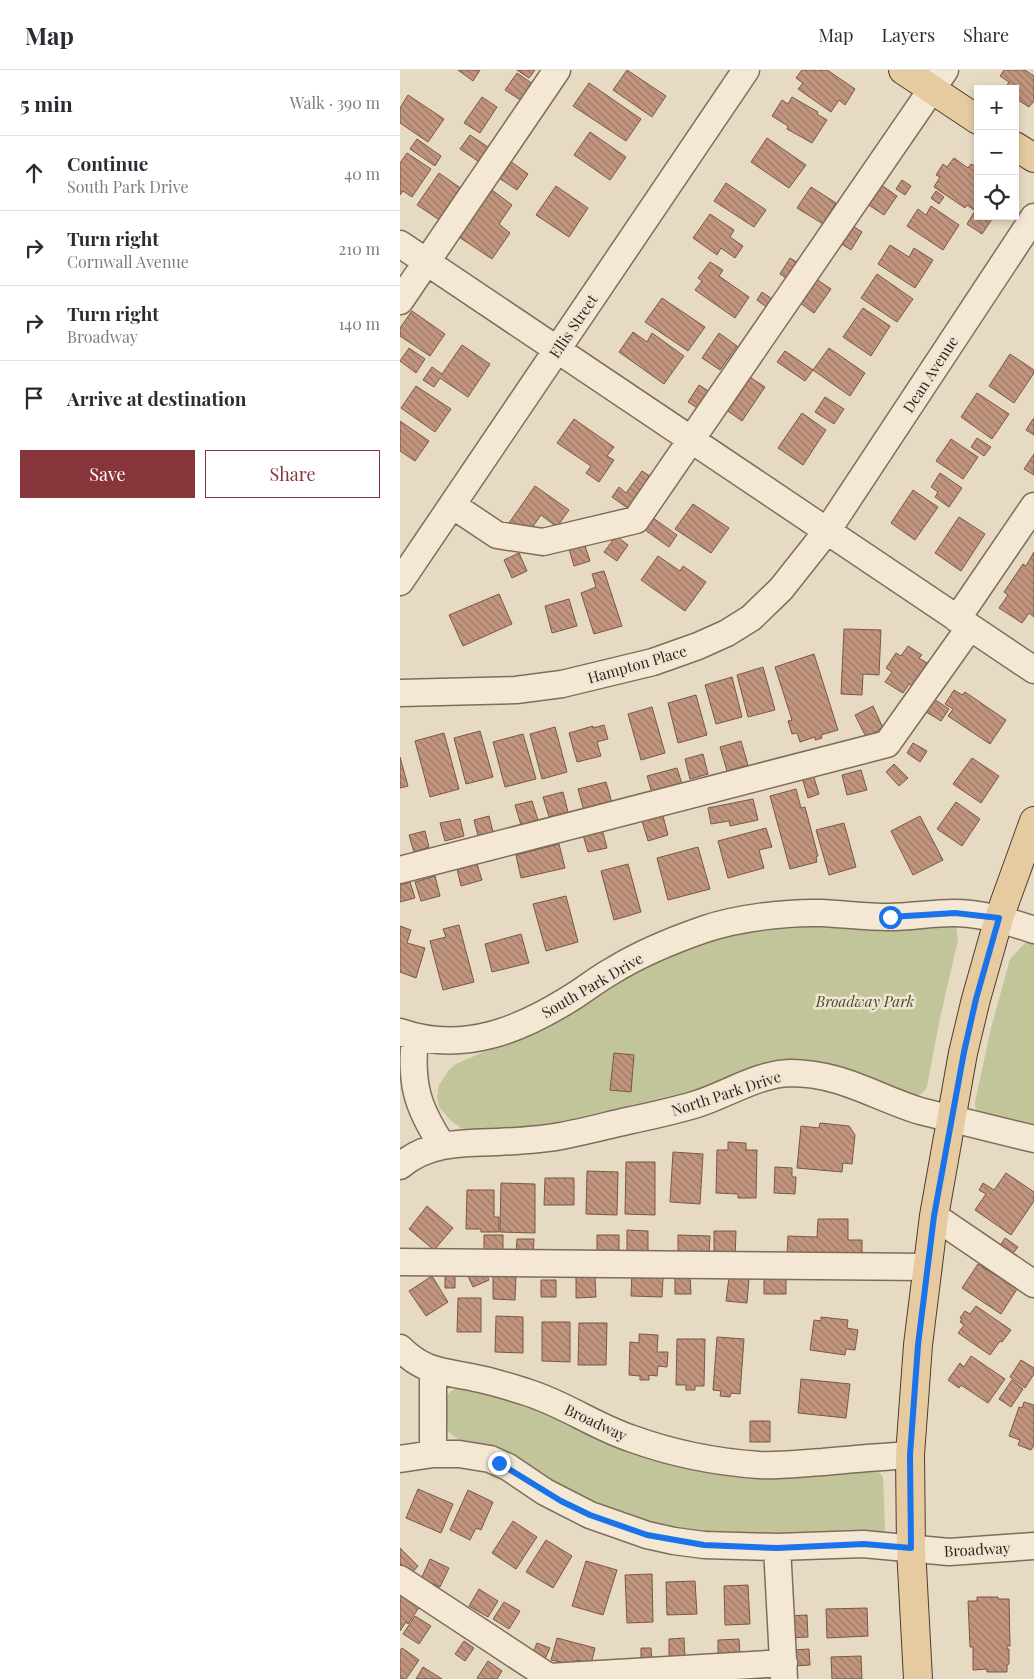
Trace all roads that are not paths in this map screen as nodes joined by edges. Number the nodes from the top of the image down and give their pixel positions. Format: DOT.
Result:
graph roads {
  1 [pos="556,70"];
  2 [pos="746,70"];
  3 [pos="903,70"];
  4 [pos="938,80"];
  5 [pos="974,116"];
  6 [pos="1019,149"];
  7 [pos="1034,158"];
  8 [pos="1034,217"];
  9 [pos="400,244"];
  10 [pos="426,262"];
  11 [pos="400,301"];
  12 [pos="557,350"];
  13 [pos="691,440"];
  14 [pos="452,505"];
  15 [pos="1034,506"];
  16 [pos="826,531"];
  17 [pos="400,582"];
  18 [pos="964,623"];
  19 [pos="1034,670"];
  20 [pos="400,693"];
  21 [pos="1034,821"];
  22 [pos="400,870"];
  23 [pos="999,918"];
  24 [pos="1034,930"];
  25 [pos="408,1035"];
  26 [pos="407,1085"];
  27 [pos="951,1119"];
  28 [pos="1034,1139"];
  29 [pos="442,1145"];
  30 [pos="400,1166"];
  31 [pos="934,1216"];
  32 [pos="400,1262"];
  33 [pos="928,1268"];
  34 [pos="1034,1284"];
  35 [pos="400,1348"];
  36 [pos="434,1370"];
  37 [pos="432,1454"];
  38 [pos="910,1455"];
  39 [pos="400,1459"];
  40 [pos="1034,1546"];
  41 [pos="777,1548"];
  42 [pos="911,1548"];
  43 [pos="400,1579"];
  44 [pos="784,1671"];
  45 [pos="918,1679"];
  1 -- 10 [label="street"];
  2 -- 12 [label="street, Ellis Street"];
  3 -- 4 [label="main road"];
  4 -- 5 [label="main road"];
  4 -- 13 [label="street"];
  6 -- 7 [label="main road"];
  8 -- 16 [label="street, Dean Avenue"];
  9 -- 10 [label="street"];
  10 -- 11 [label="street"];
  10 -- 12 [label="street"];
  12 -- 13 [label="street"];
  12 -- 14 [label="street, Ellis Street"];
  13 -- 14 [label="street"];
  13 -- 16 [label="street"];
  14 -- 17 [label="street, Ellis Street"];
  15 -- 18 [label="street"];
  16 -- 18 [label="street"];
  16 -- 20 [label="street, Hampton Place"];
  18 -- 19 [label="street"];
  18 -- 22 [label="street"];
  21 -- 23 [label="main road"];
  23 -- 24 [label="street, South Park Drive"];
  23 -- 25 [label="street, South Park Drive"];
  23 -- 27 [label="main road"];
  25 -- 26 [label="street"];
  26 -- 29 [label="street"];
  27 -- 28 [label="street, North Park Drive"];
  27 -- 29 [label="street, North Park Drive"];
  27 -- 31 [label="main road"];
  29 -- 30 [label="street, North Park Drive"];
  31 -- 33 [label="main road"];
  31 -- 34 [label="street"];
  32 -- 33 [label="street"];
  33 -- 38 [label="main road"];
  35 -- 36 [label="street, Broadway"];
  36 -- 37 [label="street"];
  36 -- 38 [label="street, Broadway"];
  37 -- 39 [label="street, Broadway"];
  37 -- 41 [label="street, Broadway"];
  38 -- 42 [label="main road"];
  40 -- 42 [label="street, Broadway"];
  41 -- 42 [label="street, Broadway"];
  41 -- 44 [label="street"];
  42 -- 45 [label="main road"];
  43 -- 44 [label="street"];
}
